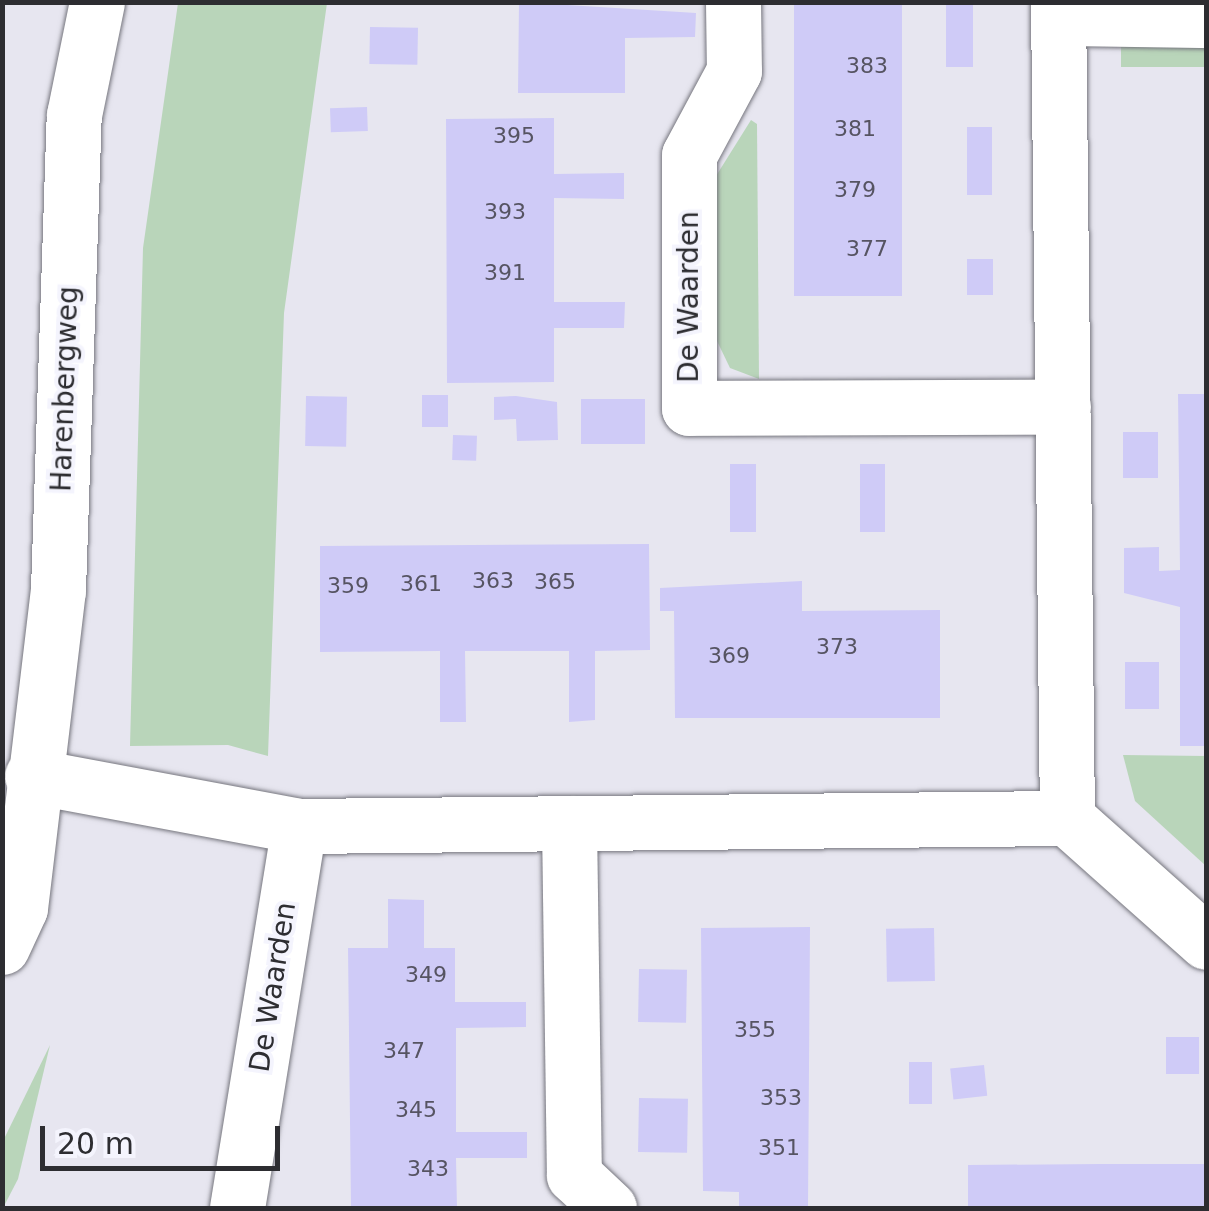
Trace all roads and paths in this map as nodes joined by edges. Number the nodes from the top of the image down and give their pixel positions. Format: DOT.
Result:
graph roads {
  1 [pos="97,2"];
  2 [pos="733,2"];
  3 [pos="1060,10"];
  4 [pos="1206,20"];
  5 [pos="1064,406"];
  6 [pos="32,776"];
  7 [pos="1067,818"];
  8 [pos="569,823"];
  9 [pos="298,826"];
  10 [pos="2,833"];
  11 [pos="1206,942"];
  12 [pos="2,947"];
  13 [pos="237,1208"];
  14 [pos="609,1208"];
  1 -- 6 [label="street, Harenbergweg"];
  2 -- 5 [label="street, De Waarden"];
  3 -- 4 [label="street"];
  3 -- 5 [label="street"];
  5 -- 7 [label="street"];
  6 -- 9 [label="street"];
  6 -- 10 [label="street, Harenbergweg"];
  6 -- 12 [label="street, Harenbergweg"];
  7 -- 8 [label="street"];
  7 -- 11 [label="street"];
  8 -- 9 [label="street"];
  8 -- 14 [label="street"];
  9 -- 13 [label="street, De Waarden"];
}
